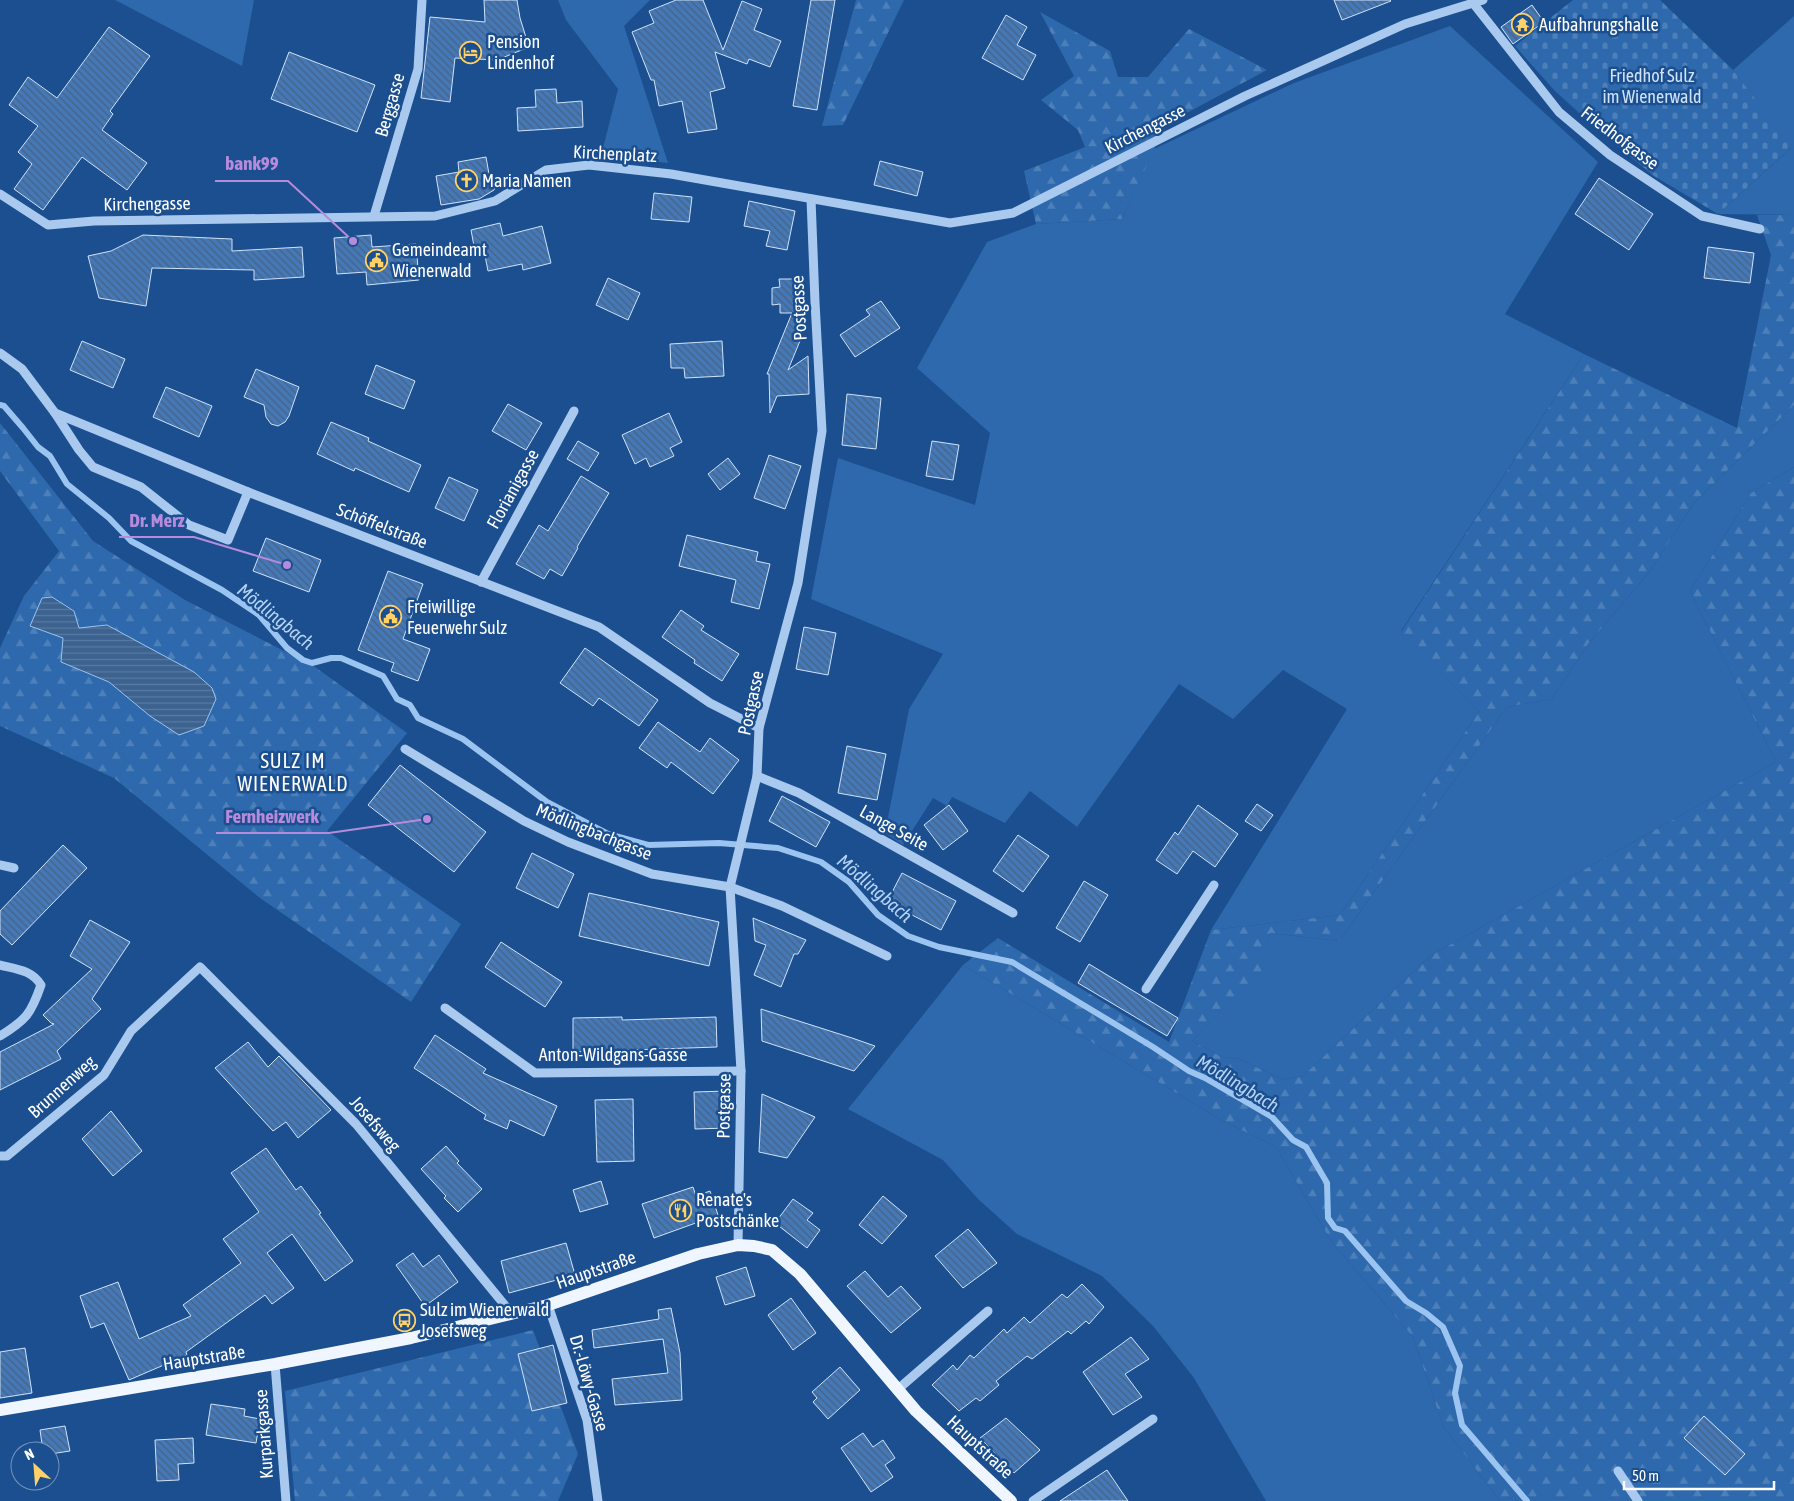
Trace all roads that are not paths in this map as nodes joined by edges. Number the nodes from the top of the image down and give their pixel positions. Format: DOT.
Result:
graph roads {
  1 [pos="422,0"];
  2 [pos="1483,0"];
  3 [pos="1473,3"];
  4 [pos="0,194"];
  5 [pos="811,199"];
  6 [pos="374,216"];
  7 [pos="305,218"];
  8 [pos="1760,229"];
  9 [pos="0,353"];
  10 [pos="574,411"];
  11 [pos="55,413"];
  12 [pos="248,492"];
  13 [pos="481,582"];
  14 [pos="759,728"];
  15 [pos="405,749"];
  16 [pos="757,776"];
  17 [pos="0,865"];
  18 [pos="14,868"];
  19 [pos="1214,885"];
  20 [pos="730,887"];
  21 [pos="1013,913"];
  22 [pos="887,956"];
  23 [pos="0,965"];
  24 [pos="200,967"];
  25 [pos="1146,989"];
  26 [pos="445,1008"];
  27 [pos="0,1036"];
  28 [pos="741,1071"];
  29 [pos="0,1156"];
  30 [pos="738,1245"];
  31 [pos="548,1304"];
  32 [pos="988,1311"];
  33 [pos="512,1314"];
  34 [pos="275,1364"];
  35 [pos="897,1390"];
  36 [pos="0,1410"];
  37 [pos="1152,1418"];
  38 [pos="1618,1471"];
  39 [pos="286,1501"];
  40 [pos="598,1501"];
  41 [pos="1011,1501"];
  42 [pos="1033,1501"];
  43 [pos="1638,1501"];
  1 -- 6 [label="street, Berggasse"];
  2 -- 3 [label="street, Kirchengasse"];
  3 -- 5 [label="street, Kirchengasse"];
  3 -- 8 [label="street, Friedhofgasse"];
  4 -- 7 [label="street, Kirchengasse"];
  5 -- 6 [label="street, Kirchenplatz"];
  5 -- 14 [label="street, Postgasse"];
  6 -- 7 [label="street, Kirchenplatz"];
  9 -- 11 [label="street, Schöffelstraße"];
  10 -- 13 [label="street, Florianigasse"];
  11 -- 12 [label="street, Schöffelstraße"];
  11 -- 12 [label="street"];
  12 -- 13 [label="street, Schöffelstraße"];
  13 -- 14 [label="street, Schöffelstraße"];
  14 -- 16 [label="street, Postgasse"];
  15 -- 20 [label="street, Mödlingbachgasse"];
  16 -- 20 [label="street, Postgasse"];
  16 -- 21 [label="street, Lange Seite"];
  17 -- 18 [label="street"];
  19 -- 25 [label="street"];
  20 -- 22 [label="street, Mödlingbachgasse"];
  20 -- 28 [label="street, Postgasse"];
  23 -- 27 [label="street"];
  24 -- 29 [label="street, Brunnenweg"];
  24 -- 33 [label="street, Josefsweg"];
  26 -- 28 [label="street, Anton-Wildgans-Gasse"];
  28 -- 30 [label="street, Postgasse"];
  30 -- 31 [label="main road, Hauptstraße"];
  30 -- 35 [label="main road, Hauptstraße"];
  31 -- 33 [label="main road, Hauptstraße"];
  31 -- 40 [label="street, Dr.-Löwy-Gasse"];
  32 -- 35 [label="street"];
  33 -- 34 [label="main road, Hauptstraße"];
  34 -- 36 [label="main road, Hauptstraße"];
  34 -- 39 [label="street, Kurparkgasse"];
  35 -- 41 [label="main road, Hauptstraße"];
  37 -- 42 [label="street"];
  38 -- 43 [label="street"];
}
